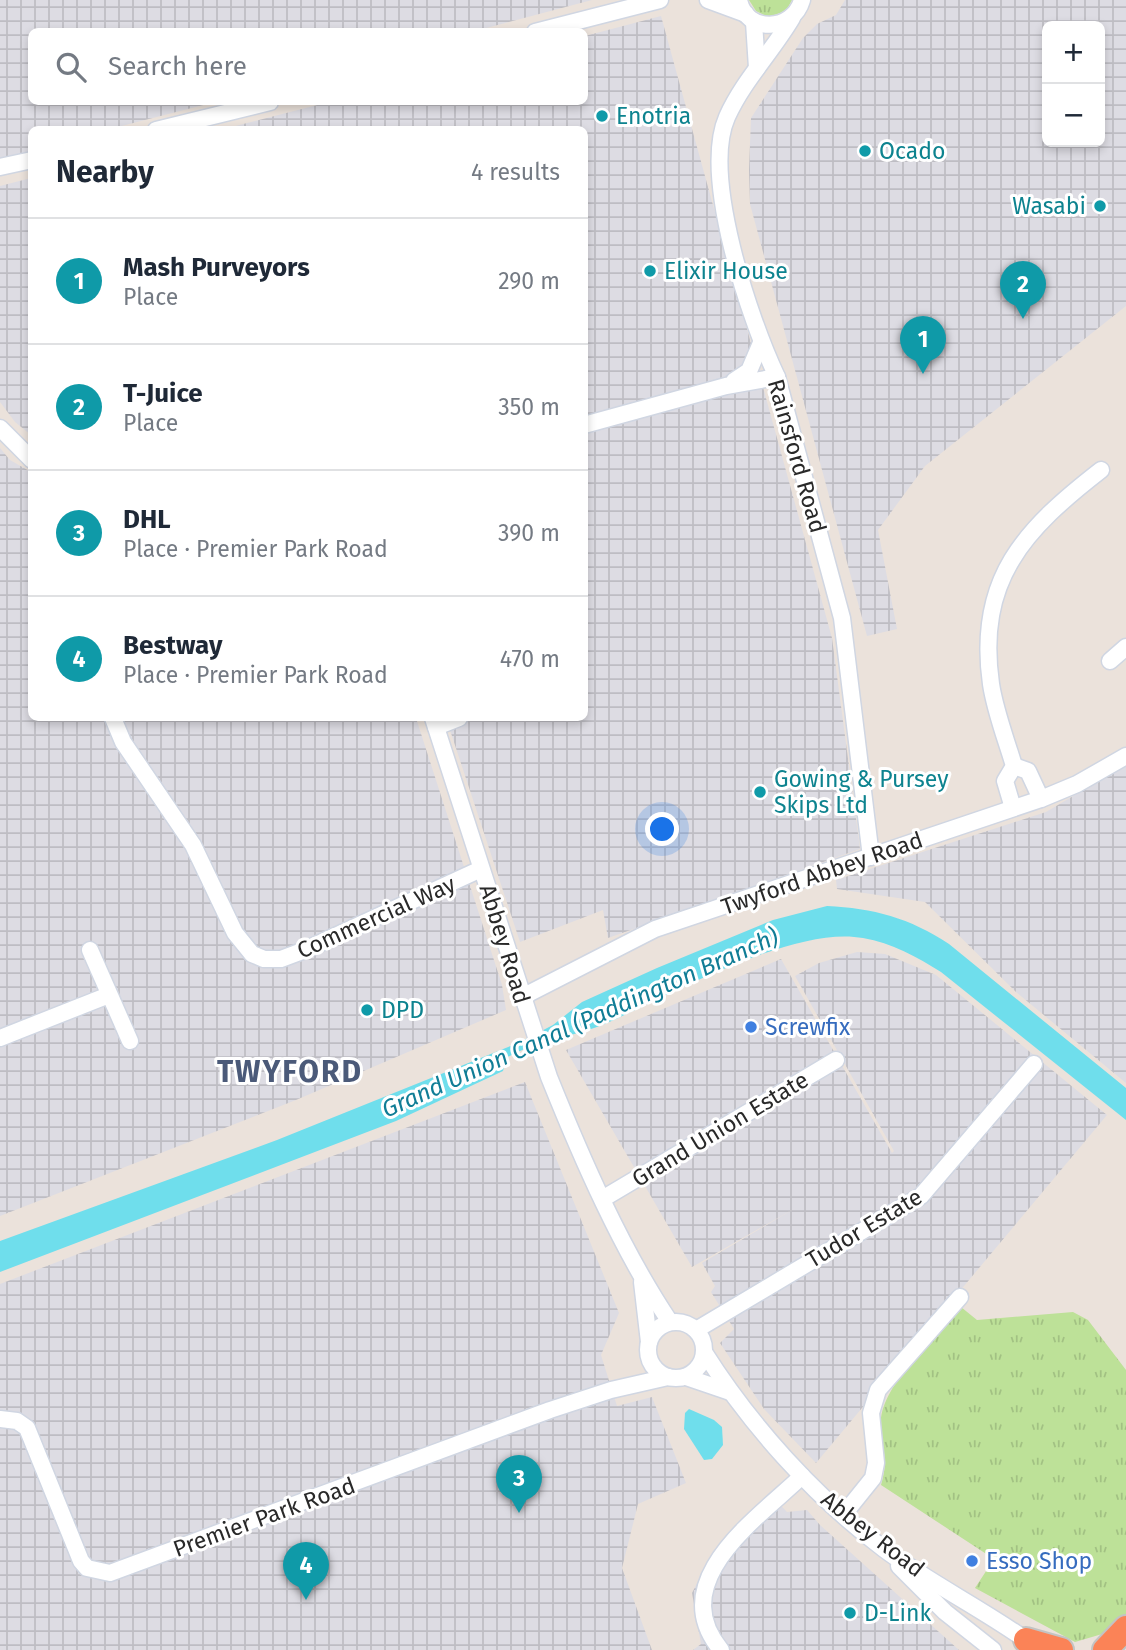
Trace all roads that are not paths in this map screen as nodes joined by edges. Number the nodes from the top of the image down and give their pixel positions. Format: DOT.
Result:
graph roads {
  1 [pos="660,0"];
  2 [pos="708,0"];
  3 [pos="802,0"];
  4 [pos="746,12"];
  5 [pos="792,18"];
  6 [pos="551,28"];
  7 [pos="757,68"];
  8 [pos="258,105"];
  9 [pos="172,126"];
  10 [pos="28,161"];
  11 [pos="0,167"];
  12 [pos="761,343"];
  13 [pos="777,377"];
  14 [pos="726,386"];
  15 [pos="588,424"];
  16 [pos="0,428"];
  17 [pos="28,456"];
  18 [pos="1101,470"];
  19 [pos="1126,648"];
  20 [pos="1110,661"];
  21 [pos="114,721"];
  22 [pos="435,722"];
  23 [pos="1126,756"];
  24 [pos="1014,766"];
  25 [pos="1041,799"];
  26 [pos="1013,808"];
  27 [pos="871,857"];
  28 [pos="481,869"];
  29 [pos="90,950"];
  30 [pos="109,995"];
  31 [pos="522,997"];
  32 [pos="0,1038"];
  33 [pos="130,1041"];
  34 [pos="836,1060"];
  35 [pos="1034,1065"];
  36 [pos="604,1198"];
  37 [pos="642,1280"];
  38 [pos="960,1297"];
  39 [pos="670,1322"];
  40 [pos="696,1330"];
  41 [pos="648,1346"];
  42 [pos="704,1352"];
  43 [pos="668,1377"];
  44 [pos="686,1377"];
  45 [pos="611,1390"];
  46 [pos="730,1392"];
  47 [pos="0,1419"];
  48 [pos="802,1476"];
  49 [pos="844,1514"];
  50 [pos="884,1548"];
  51 [pos="1126,1628"];
  52 [pos="1032,1645"];
  53 [pos="1104,1649"];
  54 [pos="721,1650"];
  55 [pos="993,1650"];
  56 [pos="1061,1650"];
  1 -- 6 [label="street"];
  2 -- 4 [label="street"];
  3 -- 5 [label="street, Rainsford Road"];
  4 -- 5 [label="street"];
  4 -- 7 [label="street"];
  5 -- 7 [label="street, Rainsford Road"];
  7 -- 12 [label="street, Rainsford Road"];
  8 -- 9 [label="street"];
  10 -- 11 [label="street"];
  12 -- 13 [label="street, Rainsford Road"];
  12 -- 14 [label="street"];
  13 -- 14 [label="street"];
  13 -- 27 [label="street, Rainsford Road"];
  14 -- 15 [label="street"];
  16 -- 17 [label="street"];
  18 -- 24 [label="street"];
  19 -- 20 [label="street"];
  21 -- 28 [label="street, Commercial Way"];
  22 -- 28 [label="street, Abbey Road"];
  23 -- 25 [label="street, Twyford Abbey Road"];
  24 -- 25 [label="street"];
  24 -- 26 [label="street"];
  25 -- 26 [label="street, Twyford Abbey Road"];
  26 -- 27 [label="street, Twyford Abbey Road"];
  27 -- 31 [label="street, Twyford Abbey Road"];
  28 -- 31 [label="street, Abbey Road"];
  29 -- 30 [label="street"];
  30 -- 32 [label="street"];
  30 -- 33 [label="street"];
  31 -- 36 [label="street, Abbey Road"];
  34 -- 36 [label="street, Grand Union Estate"];
  35 -- 40 [label="street, Tudor Estate"];
  36 -- 37 [label="street, Abbey Road"];
  37 -- 39 [label="street, Abbey Road"];
  37 -- 41 [label="street, Abbey Road"];
  38 -- 49 [label="street"];
  39 -- 40 [label="street"];
  39 -- 41 [label="street"];
  40 -- 42 [label="street"];
  41 -- 43 [label="street"];
  41 -- 45 [label="street, Premier Park Road"];
  42 -- 44 [label="street"];
  42 -- 46 [label="street, Abbey Road"];
  43 -- 44 [label="street"];
  43 -- 45 [label="street, Premier Park Road"];
  44 -- 46 [label="street"];
  45 -- 47 [label="street, Premier Park Road"];
  46 -- 48 [label="street, Abbey Road"];
  48 -- 49 [label="street, Abbey Road"];
  48 -- 54 [label="street"];
  49 -- 50 [label="street, Abbey Road"];
  50 -- 52 [label="street, Abbey Road"];
  50 -- 55 [label="street"];
  51 -- 53 [label="highway"];
  52 -- 56 [label="highway"];
}
